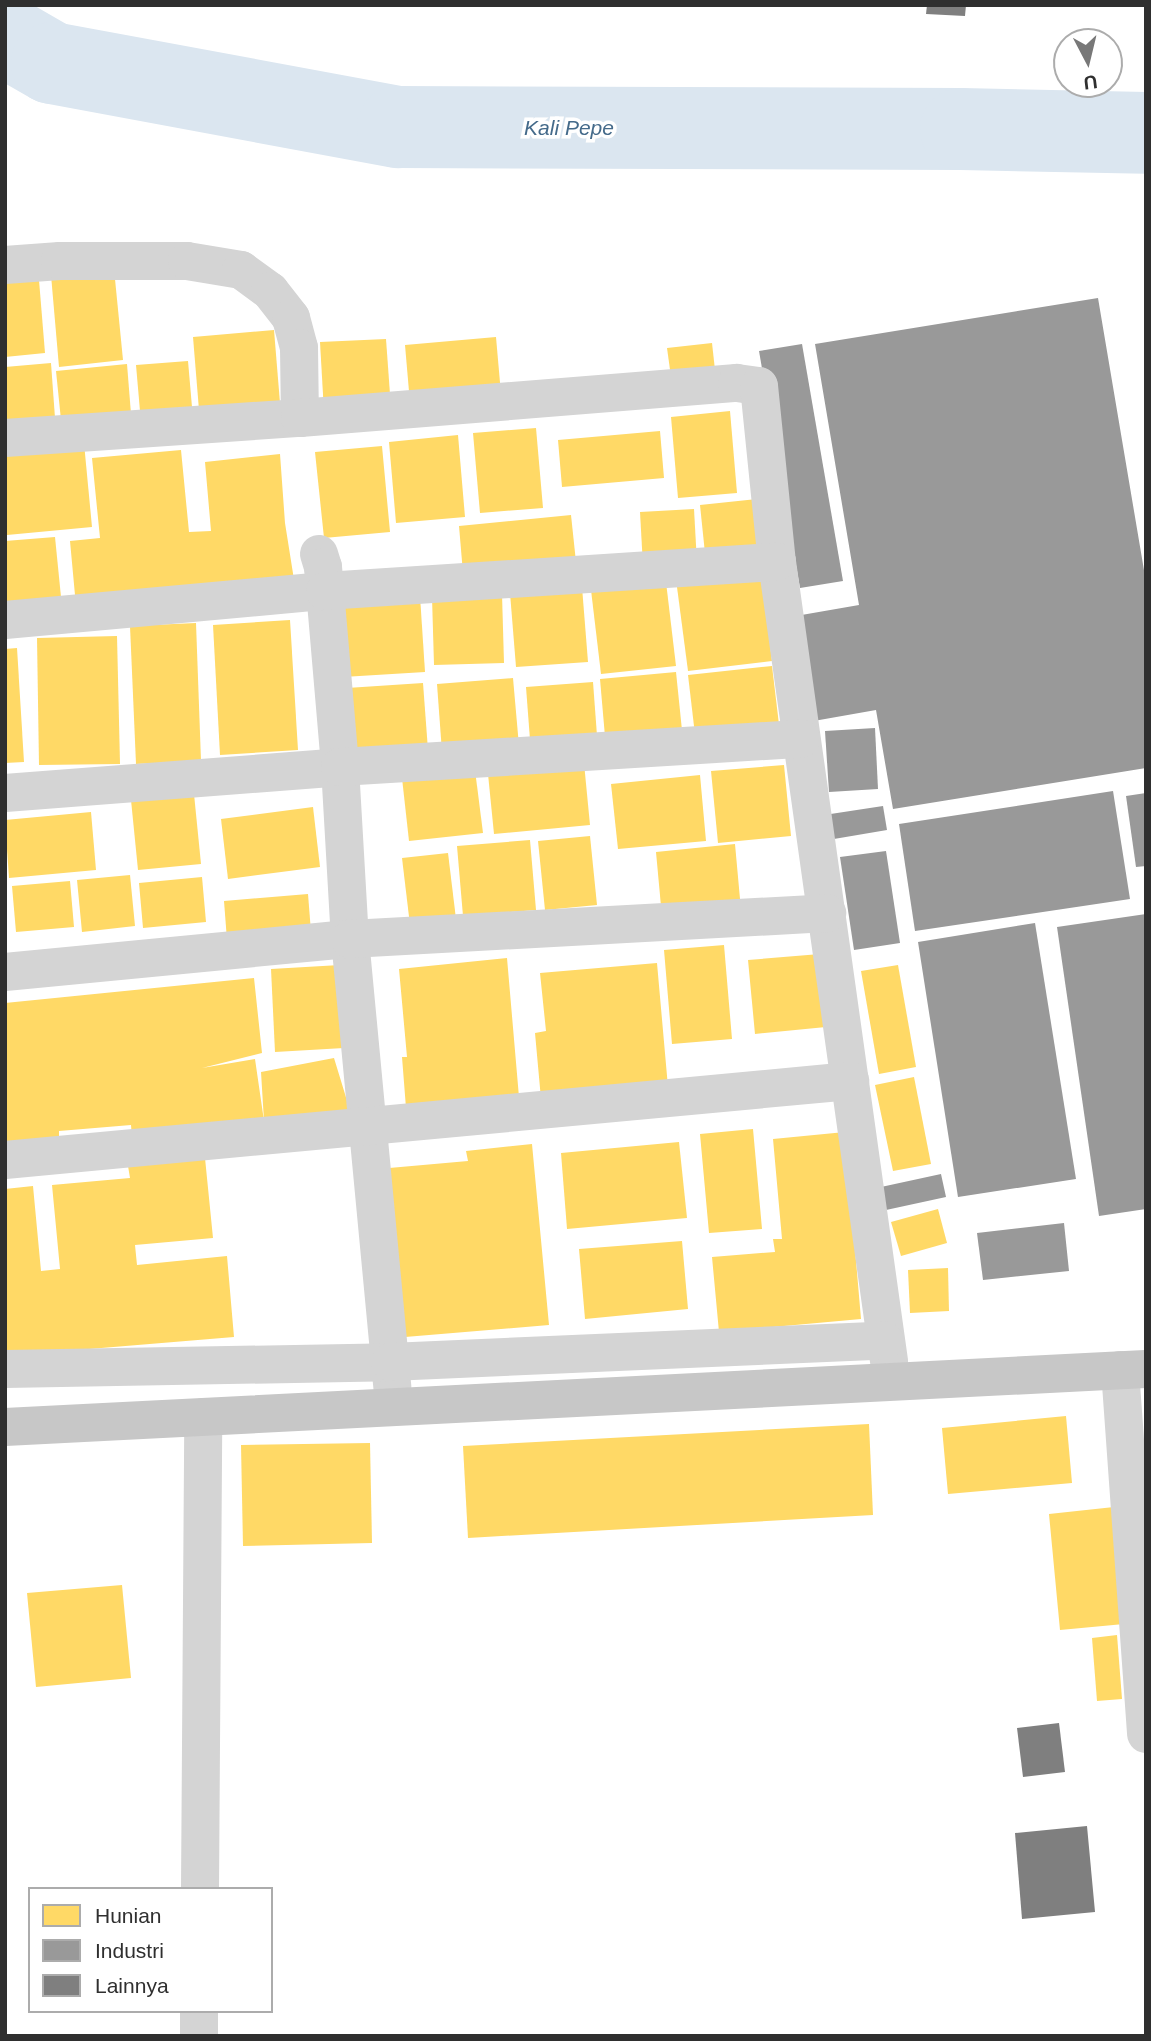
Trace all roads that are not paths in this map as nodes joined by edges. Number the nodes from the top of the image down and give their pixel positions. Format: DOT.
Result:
graph roads {
  1 [pos="5,265"];
  2 [pos="300,418"];
  3 [pos="5,438"];
  4 [pos="319,554"];
  5 [pos="777,562"];
  6 [pos="325,591"];
  7 [pos="5,621"];
  8 [pos="801,739"];
  9 [pos="340,767"];
  10 [pos="5,793"];
  11 [pos="827,913"];
  12 [pos="350,939"];
  13 [pos="5,972"];
  14 [pos="850,1081"];
  15 [pos="368,1125"];
  16 [pos="5,1160"];
  17 [pos="390,1363"];
  18 [pos="5,1369"];
  19 [pos="1133,1370"];
  20 [pos="394,1406"];
  21 [pos="203,1417"];
  22 [pos="5,1427"];
  23 [pos="1146,1734"];
  24 [pos="200,1887"];
  25 [pos="199,2013"];
  26 [pos="199,2036"];
  1 -- 2 [label="street"];
  2 -- 3 [label="street"];
  2 -- 5 [label="street"];
  4 -- 6 [label="street"];
  5 -- 6 [label="street"];
  5 -- 8 [label="street"];
  6 -- 7 [label="street"];
  6 -- 9 [label="street"];
  8 -- 9 [label="street"];
  8 -- 11 [label="street"];
  9 -- 10 [label="street"];
  9 -- 12 [label="street"];
  11 -- 12 [label="street"];
  11 -- 14 [label="street"];
  12 -- 13 [label="street"];
  12 -- 15 [label="street"];
  14 -- 15 [label="street"];
  14 -- 17 [label="street"];
  15 -- 16 [label="street"];
  15 -- 17 [label="street"];
  17 -- 18 [label="street"];
  17 -- 20 [label="street"];
  19 -- 20 [label="main road"];
  19 -- 23 [label="street"];
  20 -- 21 [label="main road"];
  21 -- 22 [label="main road"];
  21 -- 24 [label="street"];
  25 -- 26 [label="street"];
}
